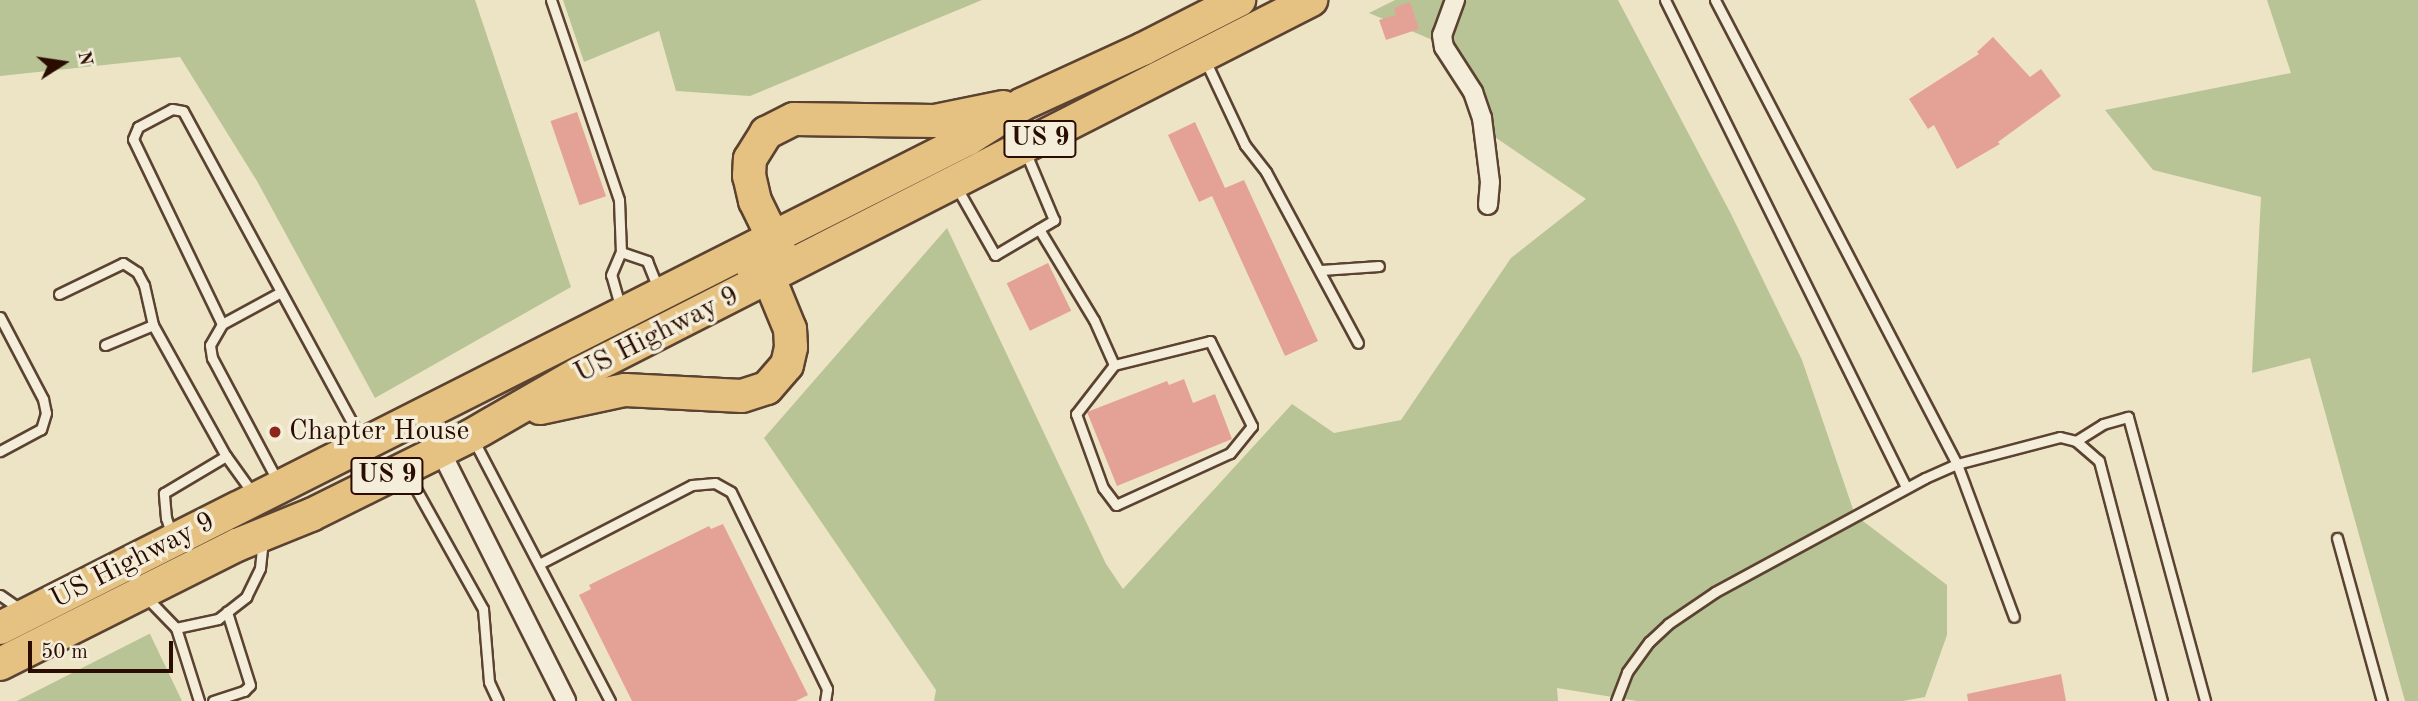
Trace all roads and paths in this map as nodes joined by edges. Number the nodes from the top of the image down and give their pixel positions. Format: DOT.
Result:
graph roads {
  1 [pos="551,0"];
  2 [pos="1239,0"];
  3 [pos="1311,0"];
  4 [pos="1455,0"];
  5 [pos="1665,0"];
  6 [pos="1715,0"];
  7 [pos="1203,56"];
  8 [pos="1023,104"];
  9 [pos="1024,147"];
  10 [pos="955,183"];
  11 [pos="1488,205"];
  12 [pos="1039,229"];
  13 [pos="772,239"];
  14 [pos="621,252"];
  15 [pos="726,263"];
  16 [pos="1379,265"];
  17 [pos="1321,270"];
  18 [pos="779,273"];
  19 [pos="279,293"];
  20 [pos="59,294"];
  21 [pos="661,295"];
  22 [pos="623,314"];
  23 [pos="0,317"];
  24 [pos="222,324"];
  25 [pos="153,325"];
  26 [pos="1358,343"];
  27 [pos="105,345"];
  28 [pos="1114,365"];
  29 [pos="508,416"];
  30 [pos="472,435"];
  31 [pos="2076,441"];
  32 [pos="365,445"];
  33 [pos="440,450"];
  34 [pos="0,451"];
  35 [pos="226,456"];
  36 [pos="1957,464"];
  37 [pos="404,468"];
  38 [pos="1906,487"];
  39 [pos="269,493"];
  40 [pos="263,533"];
  41 [pos="2337,538"];
  42 [pos="174,541"];
  43 [pos="539,564"];
  44 [pos="142,593"];
  45 [pos="0,595"];
  46 [pos="227,612"];
  47 [pos="2014,617"];
  48 [pos="14,621"];
  49 [pos="176,628"];
  50 [pos="0,664"];
  51 [pos="199,701"];
  52 [pos="213,701"];
  53 [pos="498,701"];
  54 [pos="566,701"];
  55 [pos="610,701"];
  56 [pos="825,701"];
  57 [pos="1616,701"];
  58 [pos="2162,701"];
  59 [pos="2205,701"];
  60 [pos="2382,701"];
  1 -- 14 [label="lane"];
  2 -- 8 [label="highway, US Highway 9 / US 9"];
  3 -- 7 [label="highway, US Highway 9 / US 9"];
  4 -- 11 [label="street"];
  5 -- 38 [label="lane"];
  6 -- 36 [label="lane"];
  7 -- 9 [label="highway, US Highway 9 / US 9"];
  7 -- 17 [label="lane"];
  8 -- 13 [label="highway, US Highway 9 / US 9"];
  8 -- 13 [label="highway"];
  9 -- 10 [label="highway, US Highway 9 / US 9"];
  9 -- 12 [label="lane"];
  10 -- 12 [label="lane"];
  10 -- 18 [label="highway, US Highway 9 / US 9"];
  12 -- 28 [label="lane"];
  13 -- 15 [label="highway, US Highway 9 / US 9"];
  13 -- 18 [label="highway"];
  14 -- 21 [label="lane"];
  14 -- 22 [label="lane"];
  15 -- 18 [label="highway"];
  15 -- 21 [label="highway, US Highway 9 / US 9"];
  16 -- 17 [label="lane"];
  17 -- 26 [label="lane"];
  18 -- 29 [label="highway, US Highway 9 / US 9"];
  18 -- 29 [label="highway"];
  19 -- 24 [label="lane"];
  19 -- 24 [label="lane"];
  19 -- 32 [label="lane"];
  20 -- 25 [label="lane"];
  21 -- 22 [label="highway, US Highway 9 / US 9"];
  22 -- 32 [label="highway, US Highway 9 / US 9"];
  23 -- 34 [label="lane"];
  24 -- 39 [label="lane"];
  25 -- 27 [label="lane"];
  25 -- 35 [label="lane"];
  28 -- 28 [label="lane"];
  29 -- 30 [label="highway, US Highway 9 / US 9"];
  30 -- 33 [label="highway, US Highway 9 / US 9"];
  30 -- 43 [label="lane"];
  31 -- 36 [label="lane"];
  31 -- 58 [label="lane"];
  31 -- 59 [label="lane"];
  32 -- 39 [label="highway, US Highway 9 / US 9"];
  33 -- 37 [label="highway, US Highway 9 / US 9"];
  33 -- 54 [label="street"];
  35 -- 39 [label="lane"];
  35 -- 42 [label="lane"];
  36 -- 38 [label="lane"];
  36 -- 47 [label="lane"];
  37 -- 40 [label="highway, US Highway 9 / US 9"];
  37 -- 53 [label="lane"];
  38 -- 57 [label="lane"];
  39 -- 42 [label="highway, US Highway 9 / US 9"];
  40 -- 44 [label="highway, US Highway 9 / US 9"];
  40 -- 46 [label="lane"];
  41 -- 60 [label="lane"];
  42 -- 48 [label="highway, US Highway 9 / US 9"];
  43 -- 55 [label="lane"];
  43 -- 56 [label="lane"];
  44 -- 49 [label="lane"];
  44 -- 50 [label="highway, US Highway 9 / US 9"];
  45 -- 48 [label="lane"];
  46 -- 49 [label="lane"];
  46 -- 52 [label="lane"];
  49 -- 51 [label="lane"];
}
